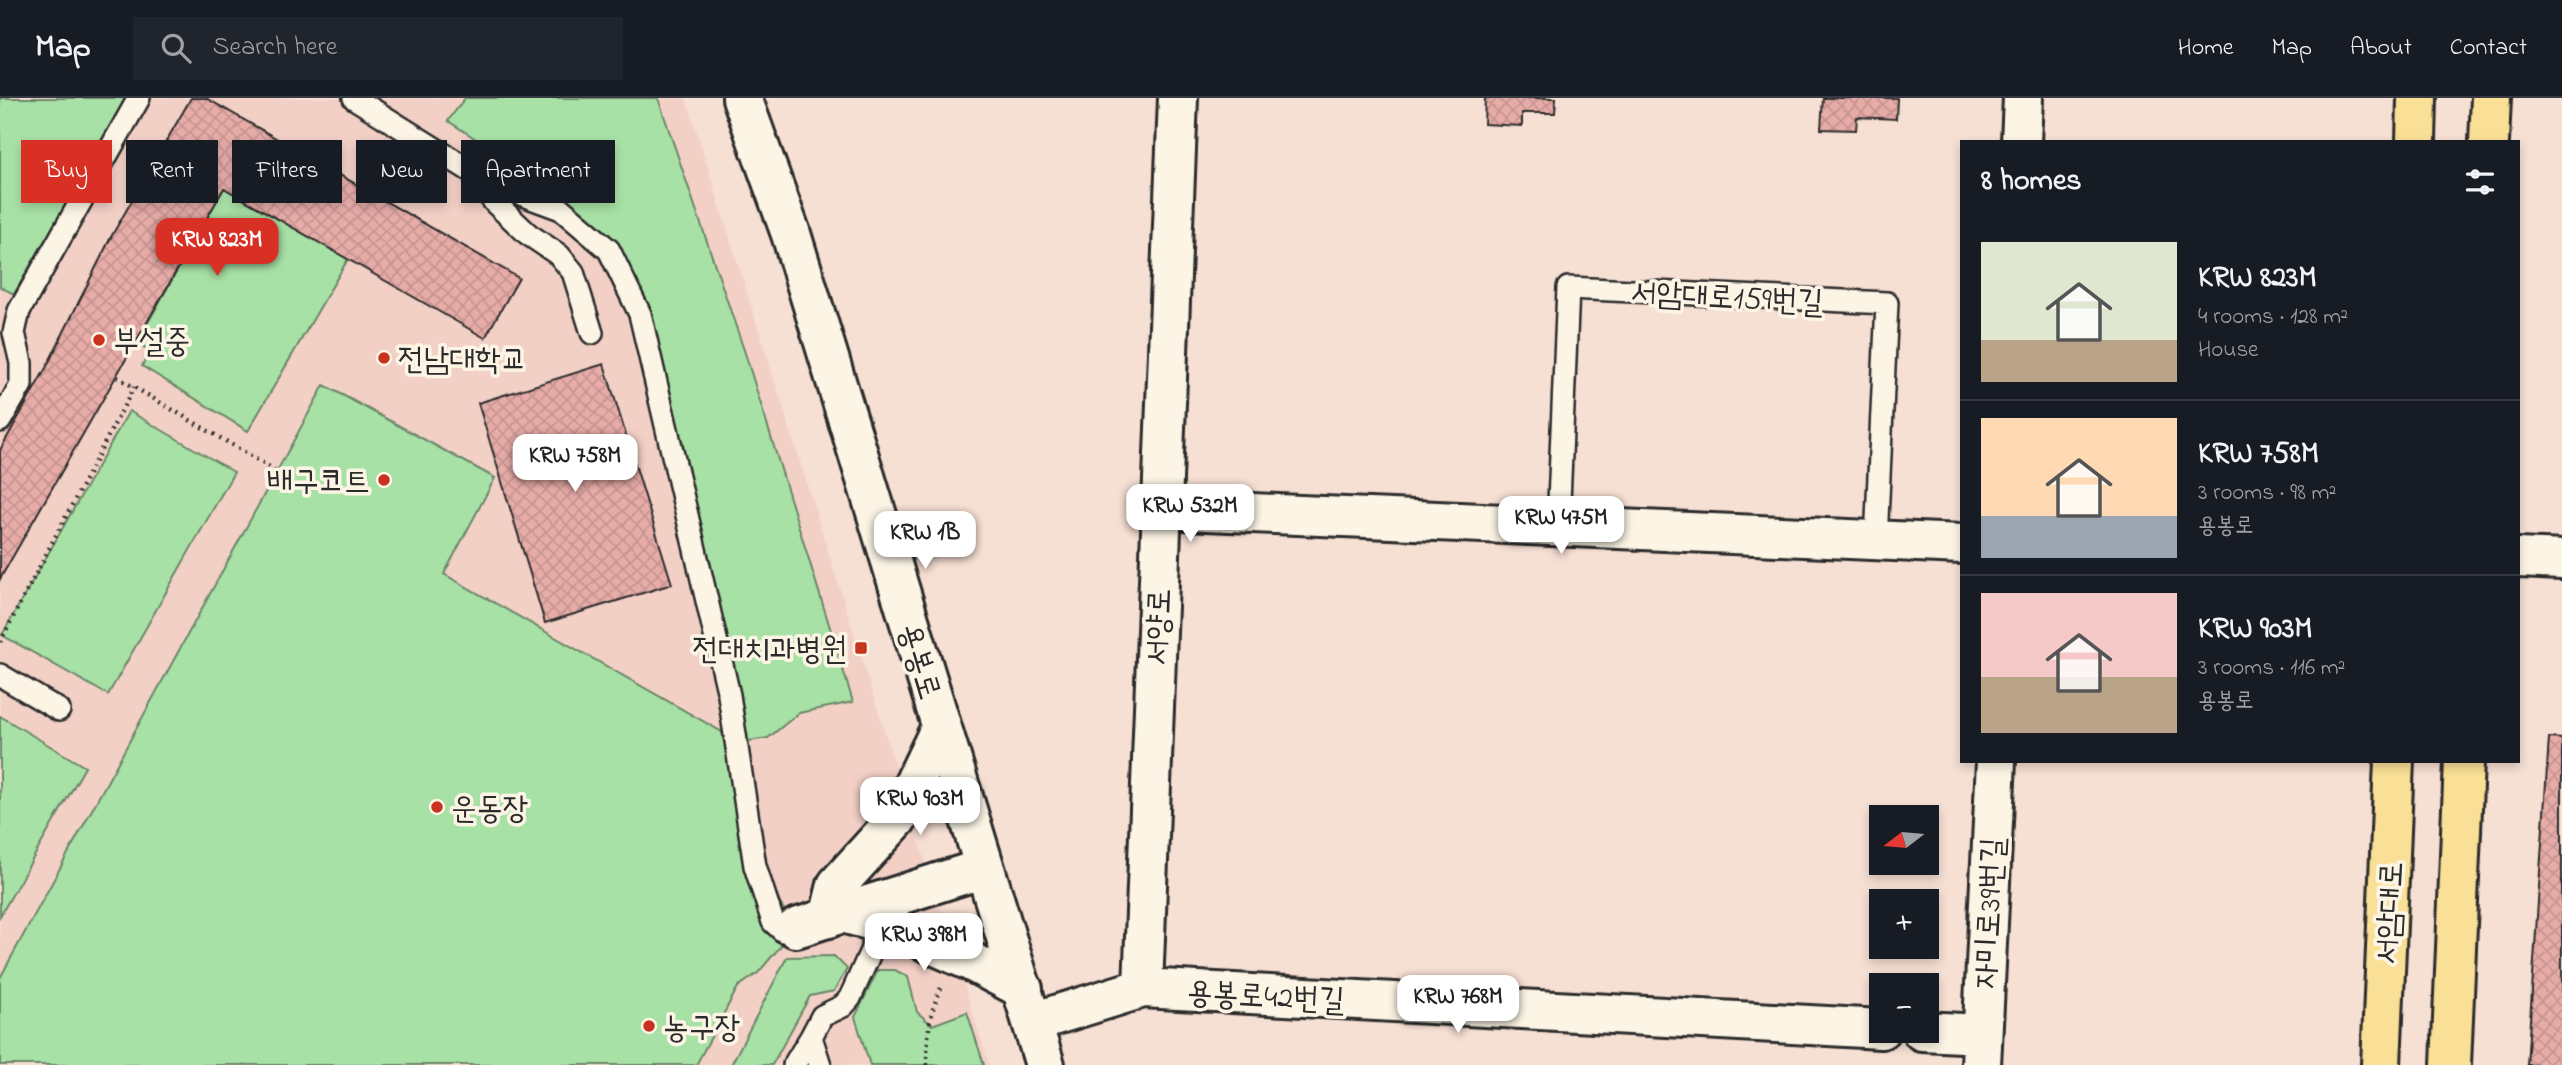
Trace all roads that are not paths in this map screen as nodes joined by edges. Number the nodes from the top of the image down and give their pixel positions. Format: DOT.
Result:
graph roads {
  1 [pos="139,98"];
  2 [pos="354,98"];
  3 [pos="742,98"];
  4 [pos="1178,98"];
  5 [pos="2023,98"];
  6 [pos="2417,98"];
  7 [pos="2491,98"];
  8 [pos="2021,140"];
  9 [pos="2416,140"];
  10 [pos="2489,140"];
  11 [pos="461,166"];
  12 [pos="495,203"];
  13 [pos="545,203"];
  14 [pos="0,300"];
  15 [pos="19,311"];
  16 [pos="592,333"];
  17 [pos="0,422"];
  18 [pos="1162,509"];
  19 [pos="1558,526"];
  20 [pos="1876,541"];
  21 [pos="1960,544"];
  22 [pos="2520,558"];
  23 [pos="2562,560"];
  24 [pos="0,675"];
  25 [pos="59,709"];
  26 [pos="941,727"];
  27 [pos="1996,763"];
  28 [pos="2394,763"];
  29 [pos="2464,763"];
  30 [pos="984,868"];
  31 [pos="822,920"];
  32 [pos="883,924"];
  33 [pos="1143,988"];
  34 [pos="1028,1006"];
  35 [pos="1869,1027"];
  36 [pos="1939,1036"];
  37 [pos="811,1037"];
  38 [pos="1982,1050"];
  39 [pos="794,1065"];
  40 [pos="820,1065"];
  41 [pos="1045,1065"];
  42 [pos="2381,1065"];
  43 [pos="2451,1065"];
  1 -- 15 [label="lane"];
  2 -- 11 [label="lane"];
  3 -- 26 [label="street, 용봉로"];
  4 -- 18 [label="street, 서양로"];
  5 -- 8 [label="street"];
  6 -- 9 [label="main road"];
  7 -- 10 [label="main road"];
  12 -- 16 [label="lane"];
  13 -- 31 [label="lane"];
  14 -- 15 [label="lane"];
  15 -- 17 [label="lane"];
  18 -- 19 [label="street"];
  18 -- 33 [label="street, 서양로"];
  19 -- 20 [label="street"];
  19 -- 20 [label="lane, 서암대로159번길"];
  20 -- 21 [label="street"];
  22 -- 23 [label="street"];
  24 -- 25 [label="lane"];
  26 -- 30 [label="street, 용봉로"];
  26 -- 31 [label="street"];
  27 -- 38 [label="street, 자미로39번길"];
  28 -- 42 [label="main road, 서암대로"];
  29 -- 43 [label="main road"];
  30 -- 31 [label="street"];
  30 -- 34 [label="street, 용봉로"];
  31 -- 32 [label="street"];
  32 -- 34 [label="street"];
  32 -- 37 [label="lane"];
  33 -- 34 [label="street, 용봉로42번길"];
  33 -- 35 [label="street, 용봉로42번길"];
  34 -- 41 [label="street, 용봉로"];
  36 -- 38 [label="street"];
  37 -- 39 [label="lane"];
  37 -- 40 [label="lane"];
}
